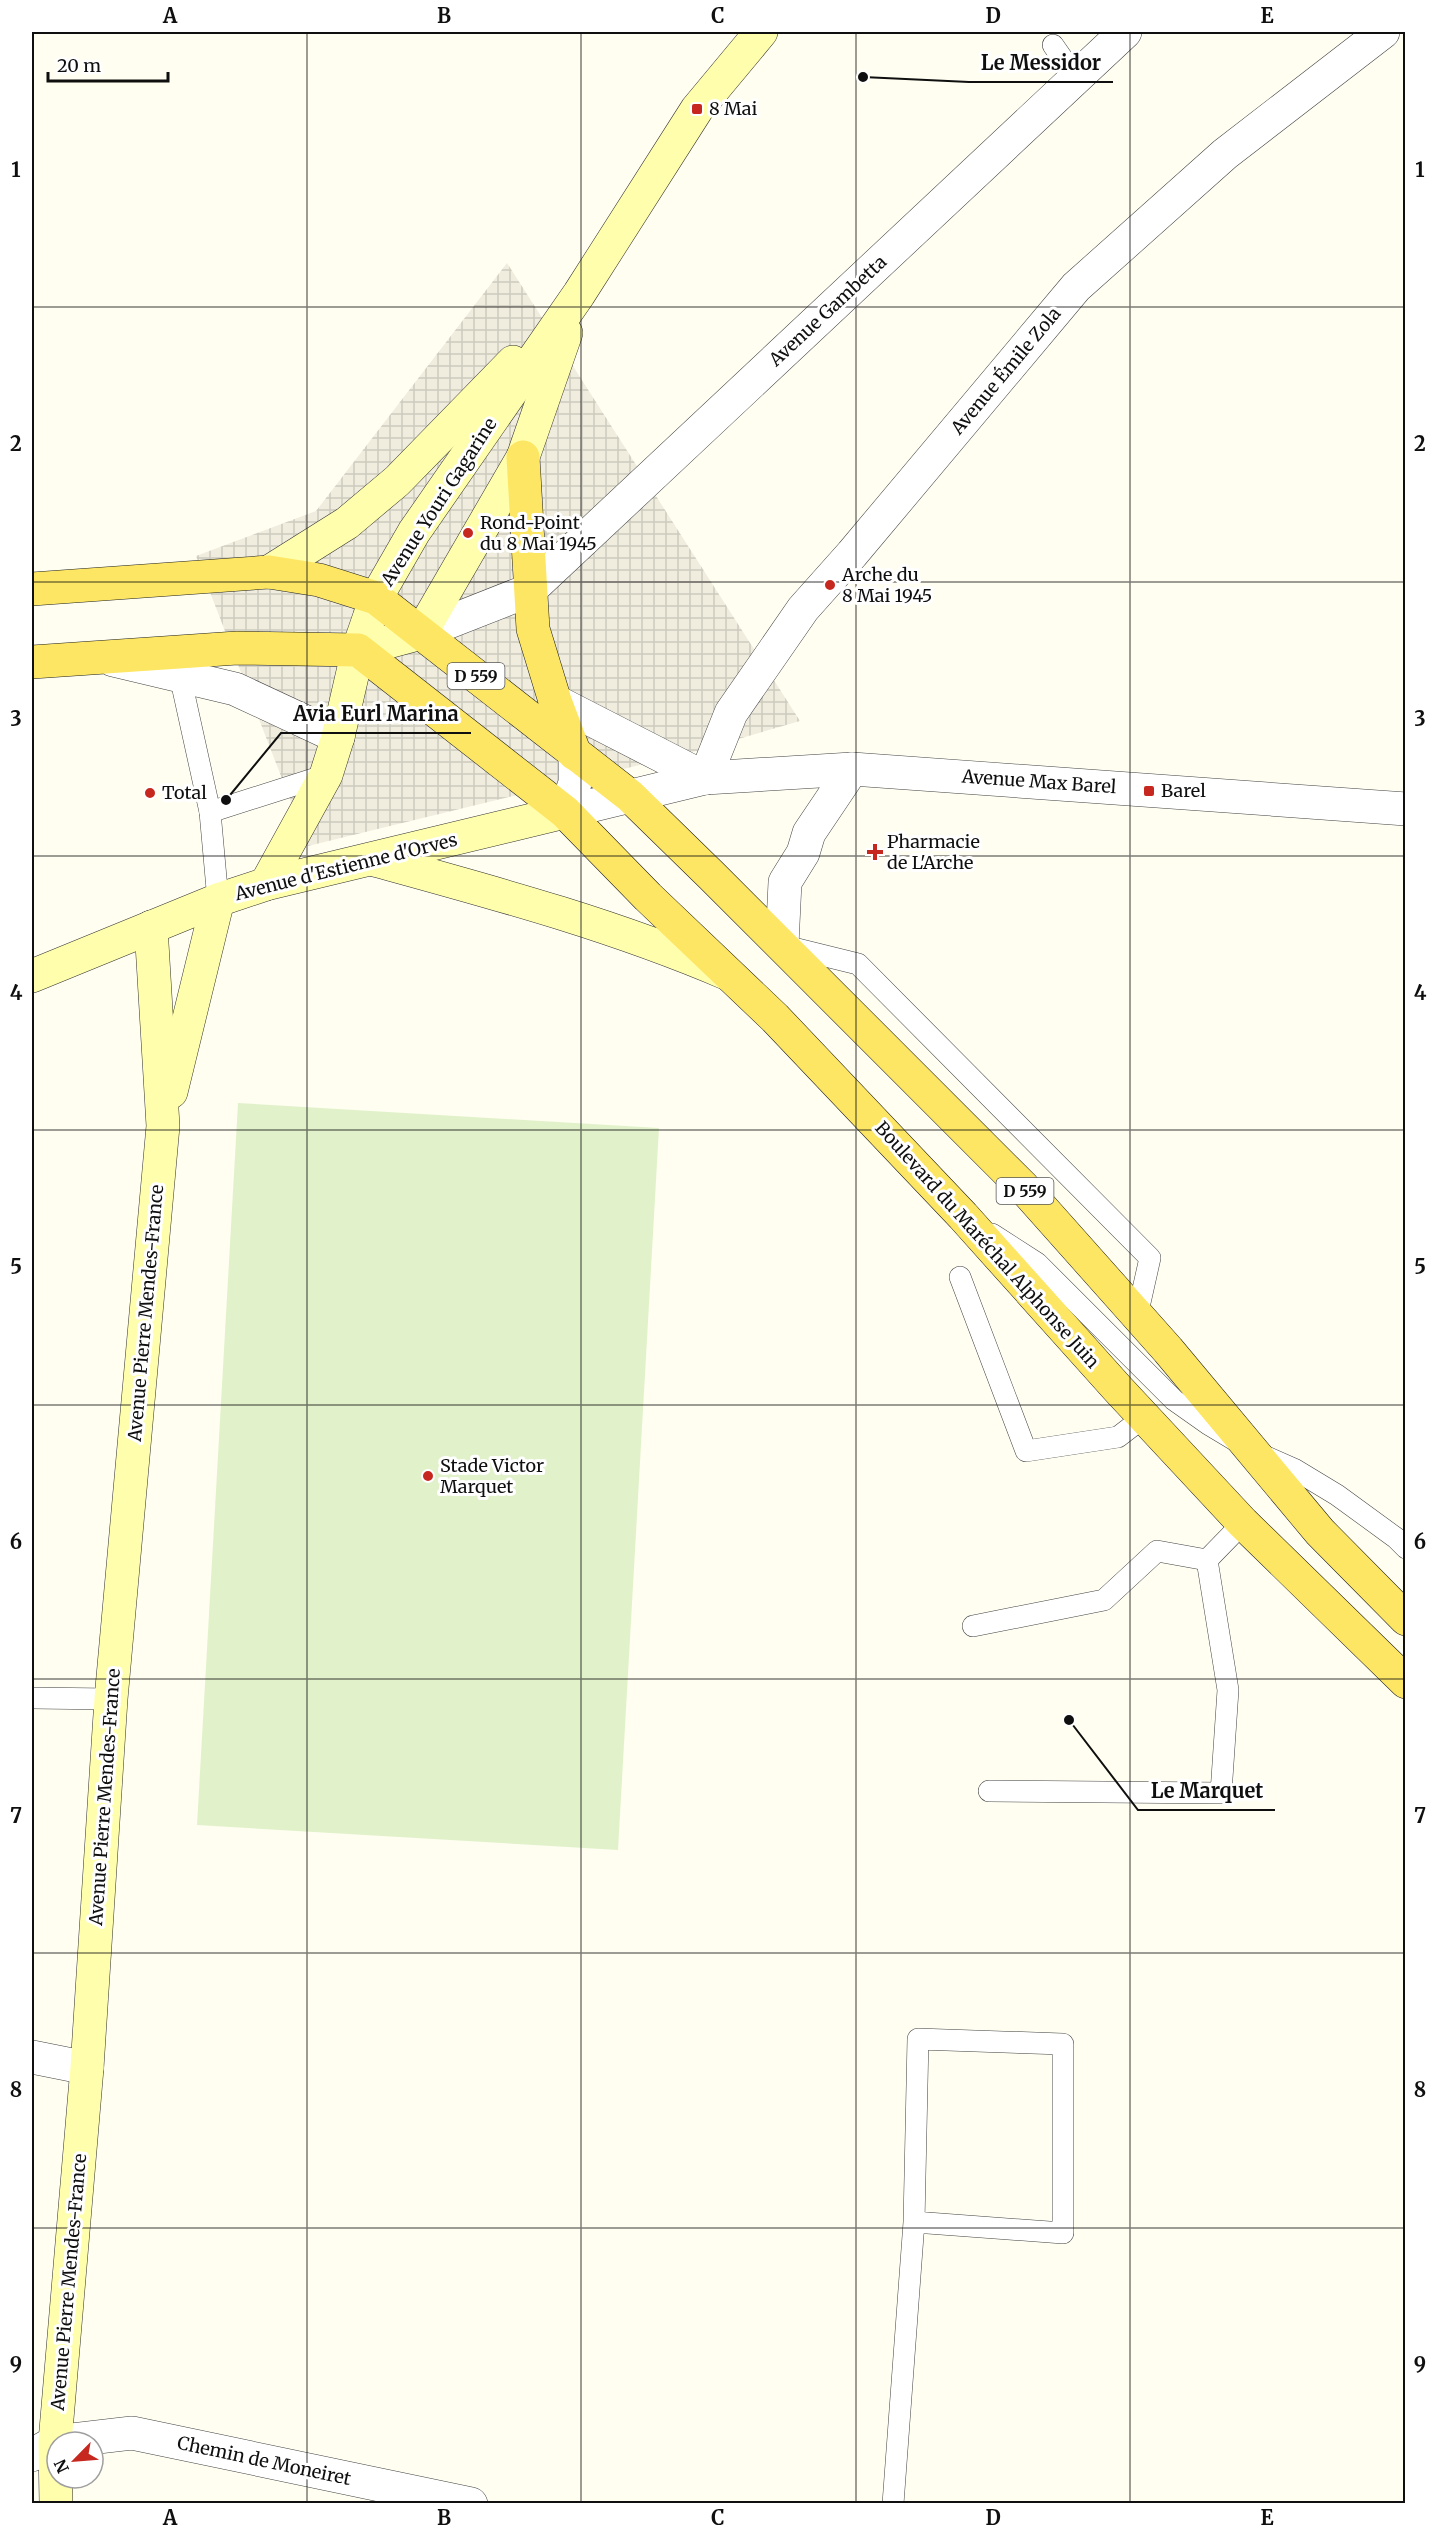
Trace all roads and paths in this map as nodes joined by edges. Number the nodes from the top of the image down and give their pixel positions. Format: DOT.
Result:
graph roads {
  1 [pos="761,32"];
  2 [pos="1125,32"];
  3 [pos="1383,32"];
  4 [pos="1053,45"];
  5 [pos="1076,78"];
  6 [pos="579,294"];
  7 [pos="523,457"];
  8 [pos="269,572"];
  9 [pos="32,589"];
  10 [pos="530,590"];
  11 [pos="376,598"];
  12 [pos="421,633"];
  13 [pos="358,651"];
  14 [pos="97,656"];
  15 [pos="32,662"];
  16 [pos="180,676"];
  17 [pos="555,701"];
  18 [pos="338,737"];
  19 [pos="575,754"];
  20 [pos="852,769"];
  21 [pos="326,775"];
  22 [pos="705,778"];
  23 [pos="630,796"];
  24 [pos="1406,809"];
  25 [pos="210,812"];
  26 [pos="565,812"];
  27 [pos="374,860"];
  28 [pos="266,884"];
  29 [pos="218,900"];
  30 [pos="151,927"];
  31 [pos="782,945"];
  32 [pos="32,976"];
  33 [pos="732,976"];
  34 [pos="162,1126"];
  35 [pos="963,1216"];
  36 [pos="960,1277"];
  37 [pos="1137,1316"];
  38 [pos="1144,1417"];
  39 [pos="1252,1451"];
  40 [pos="1243,1523"];
  41 [pos="1406,1548"];
  42 [pos="1207,1560"];
  43 [pos="1406,1619"];
  44 [pos="973,1626"];
  45 [pos="1406,1682"];
  46 [pos="32,1698"];
  47 [pos="111,1699"];
  48 [pos="989,1791"];
  49 [pos="32,2057"];
  50 [pos="87,2068"];
  51 [pos="914,2222"];
  52 [pos="43,2449"];
  53 [pos="56,2504"];
  54 [pos="471,2504"];
  55 [pos="893,2504"];
  1 -- 6 [label="street, Avenue Youri Gagarine"];
  2 -- 5 [label="street, Avenue Gambetta"];
  3 -- 22 [label="street, Avenue Émile Zola"];
  4 -- 5 [label="lane"];
  5 -- 10 [label="street, Avenue Gambetta"];
  6 -- 7 [label="street, Avenue Youri Gagarine"];
  6 -- 8 [label="street, Avenue Youri Gagarine"];
  6 -- 11 [label="street, Avenue Youri Gagarine"];
  7 -- 10 [label="main road"];
  7 -- 12 [label="street, Avenue Youri Gagarine"];
  8 -- 9 [label="main road, D 559"];
  8 -- 11 [label="main road, D 559"];
  10 -- 12 [label="street"];
  10 -- 17 [label="main road"];
  11 -- 12 [label="main road, D 559"];
  11 -- 13 [label="street, Avenue Youri Gagarine"];
  12 -- 13 [label="street"];
  12 -- 19 [label="main road, D 559"];
  13 -- 14 [label="main road"];
  13 -- 18 [label="street"];
  13 -- 26 [label="main road, D 559"];
  14 -- 15 [label="main road"];
  14 -- 16 [label="street"];
  16 -- 18 [label="street"];
  16 -- 25 [label="lane"];
  17 -- 19 [label="main road"];
  17 -- 22 [label="street"];
  18 -- 21 [label="street"];
  19 -- 23 [label="main road, D 559"];
  19 -- 26 [label="street"];
  20 -- 22 [label="street, Avenue Max Barel"];
  20 -- 24 [label="street, Avenue Max Barel"];
  20 -- 31 [label="street"];
  21 -- 25 [label="lane"];
  21 -- 28 [label="street"];
  22 -- 23 [label="street, Avenue Max Barel"];
  23 -- 26 [label="street, Avenue Max Barel"];
  23 -- 31 [label="main road, D 559"];
  25 -- 29 [label="lane"];
  26 -- 27 [label="street, Avenue d'Estienne d'Orves"];
  26 -- 33 [label="main road, Boulevard du Maréchal Alphonse Juin / D 559"];
  27 -- 28 [label="street, Avenue d'Estienne d'Orves"];
  27 -- 33 [label="street"];
  28 -- 29 [label="street, Avenue d'Estienne d'Orves"];
  29 -- 30 [label="street, Avenue d'Estienne d'Orves"];
  29 -- 34 [label="street"];
  30 -- 32 [label="street, Avenue d'Estienne d'Orves"];
  30 -- 34 [label="street"];
  31 -- 37 [label="main road, D 559"];
  31 -- 37 [label="lane"];
  33 -- 35 [label="main road, Boulevard du Maréchal Alphonse Juin / D 559"];
  34 -- 47 [label="street, Avenue Pierre Mendes-France"];
  35 -- 38 [label="main road, Boulevard du Maréchal Alphonse Juin / D 559"];
  35 -- 39 [label="lane"];
  36 -- 38 [label="lane"];
  37 -- 39 [label="main road, D 559"];
  38 -- 40 [label="main road, Boulevard du Maréchal Alphonse Juin / D 559"];
  39 -- 41 [label="lane"];
  39 -- 43 [label="main road, D 559"];
  40 -- 42 [label="lane"];
  40 -- 45 [label="main road, Boulevard du Maréchal Alphonse Juin / D 559"];
  42 -- 44 [label="lane"];
  42 -- 48 [label="lane"];
  46 -- 47 [label="lane"];
  47 -- 50 [label="street, Avenue Pierre Mendes-France"];
  49 -- 50 [label="street"];
  50 -- 52 [label="street, Avenue Pierre Mendes-France"];
  51 -- 51 [label="lane"];
  51 -- 55 [label="lane"];
  52 -- 53 [label="street, Avenue Pierre Mendes-France"];
  52 -- 54 [label="street, Chemin de Moneiret"];
}
